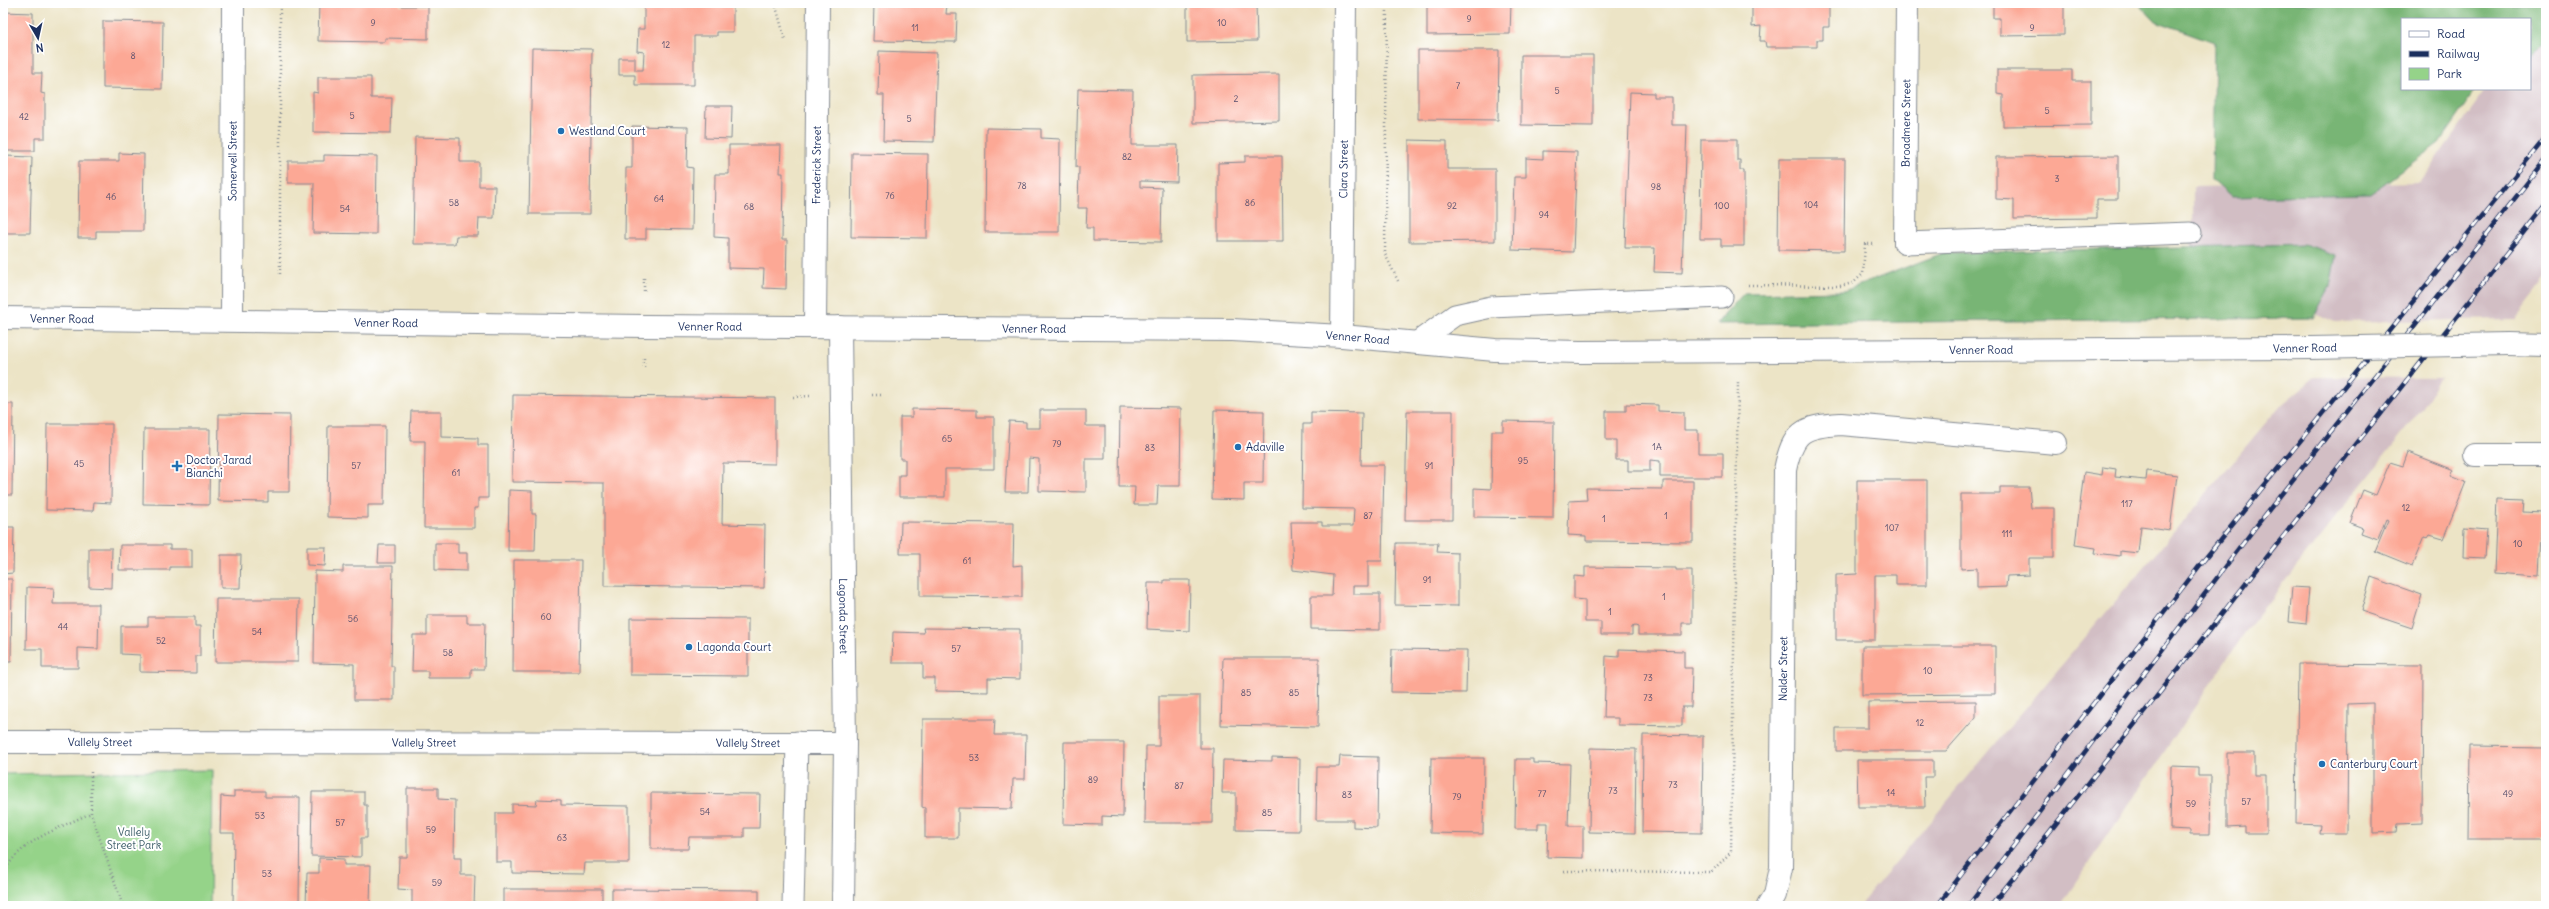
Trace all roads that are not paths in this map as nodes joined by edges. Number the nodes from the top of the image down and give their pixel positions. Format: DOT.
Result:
graph roads {
  1 [pos="233,3"];
  2 [pos="818,3"];
  3 [pos="1345,3"];
  4 [pos="1907,3"];
  5 [pos="2191,234"];
  6 [pos="1905,243"];
  7 [pos="1722,296"];
  8 [pos="3,318"];
  9 [pos="232,319"];
  10 [pos="815,326"];
  11 [pos="840,327"];
  12 [pos="1342,336"];
  13 [pos="1416,343"];
  14 [pos="2546,345"];
  15 [pos="2056,443"];
  16 [pos="2475,455"];
  17 [pos="2546,455"];
  18 [pos="3,742"];
  19 [pos="797,742"];
  20 [pos="846,743"];
  21 [pos="793,906"];
  22 [pos="843,906"];
  23 [pos="1768,906"];
  1 -- 9 [label="street, Somervell Street"];
  2 -- 10 [label="street, Frederick Street"];
  3 -- 12 [label="street, Clara Street"];
  4 -- 6 [label="street, Broadmere Street"];
  5 -- 6 [label="lane"];
  7 -- 13 [label="lane"];
  8 -- 9 [label="street, Venner Road"];
  9 -- 10 [label="street, Venner Road"];
  10 -- 11 [label="street, Venner Road"];
  11 -- 12 [label="street, Venner Road"];
  11 -- 20 [label="street, Lagonda Street"];
  12 -- 13 [label="street, Venner Road"];
  13 -- 14 [label="street, Venner Road, bridge"];
  15 -- 23 [label="street, Nalder Street"];
  16 -- 17 [label="street"];
  18 -- 19 [label="street, Vallely Street"];
  19 -- 20 [label="street, Vallely Street"];
  19 -- 21 [label="lane"];
  20 -- 22 [label="street, Lagonda Street"];
}
